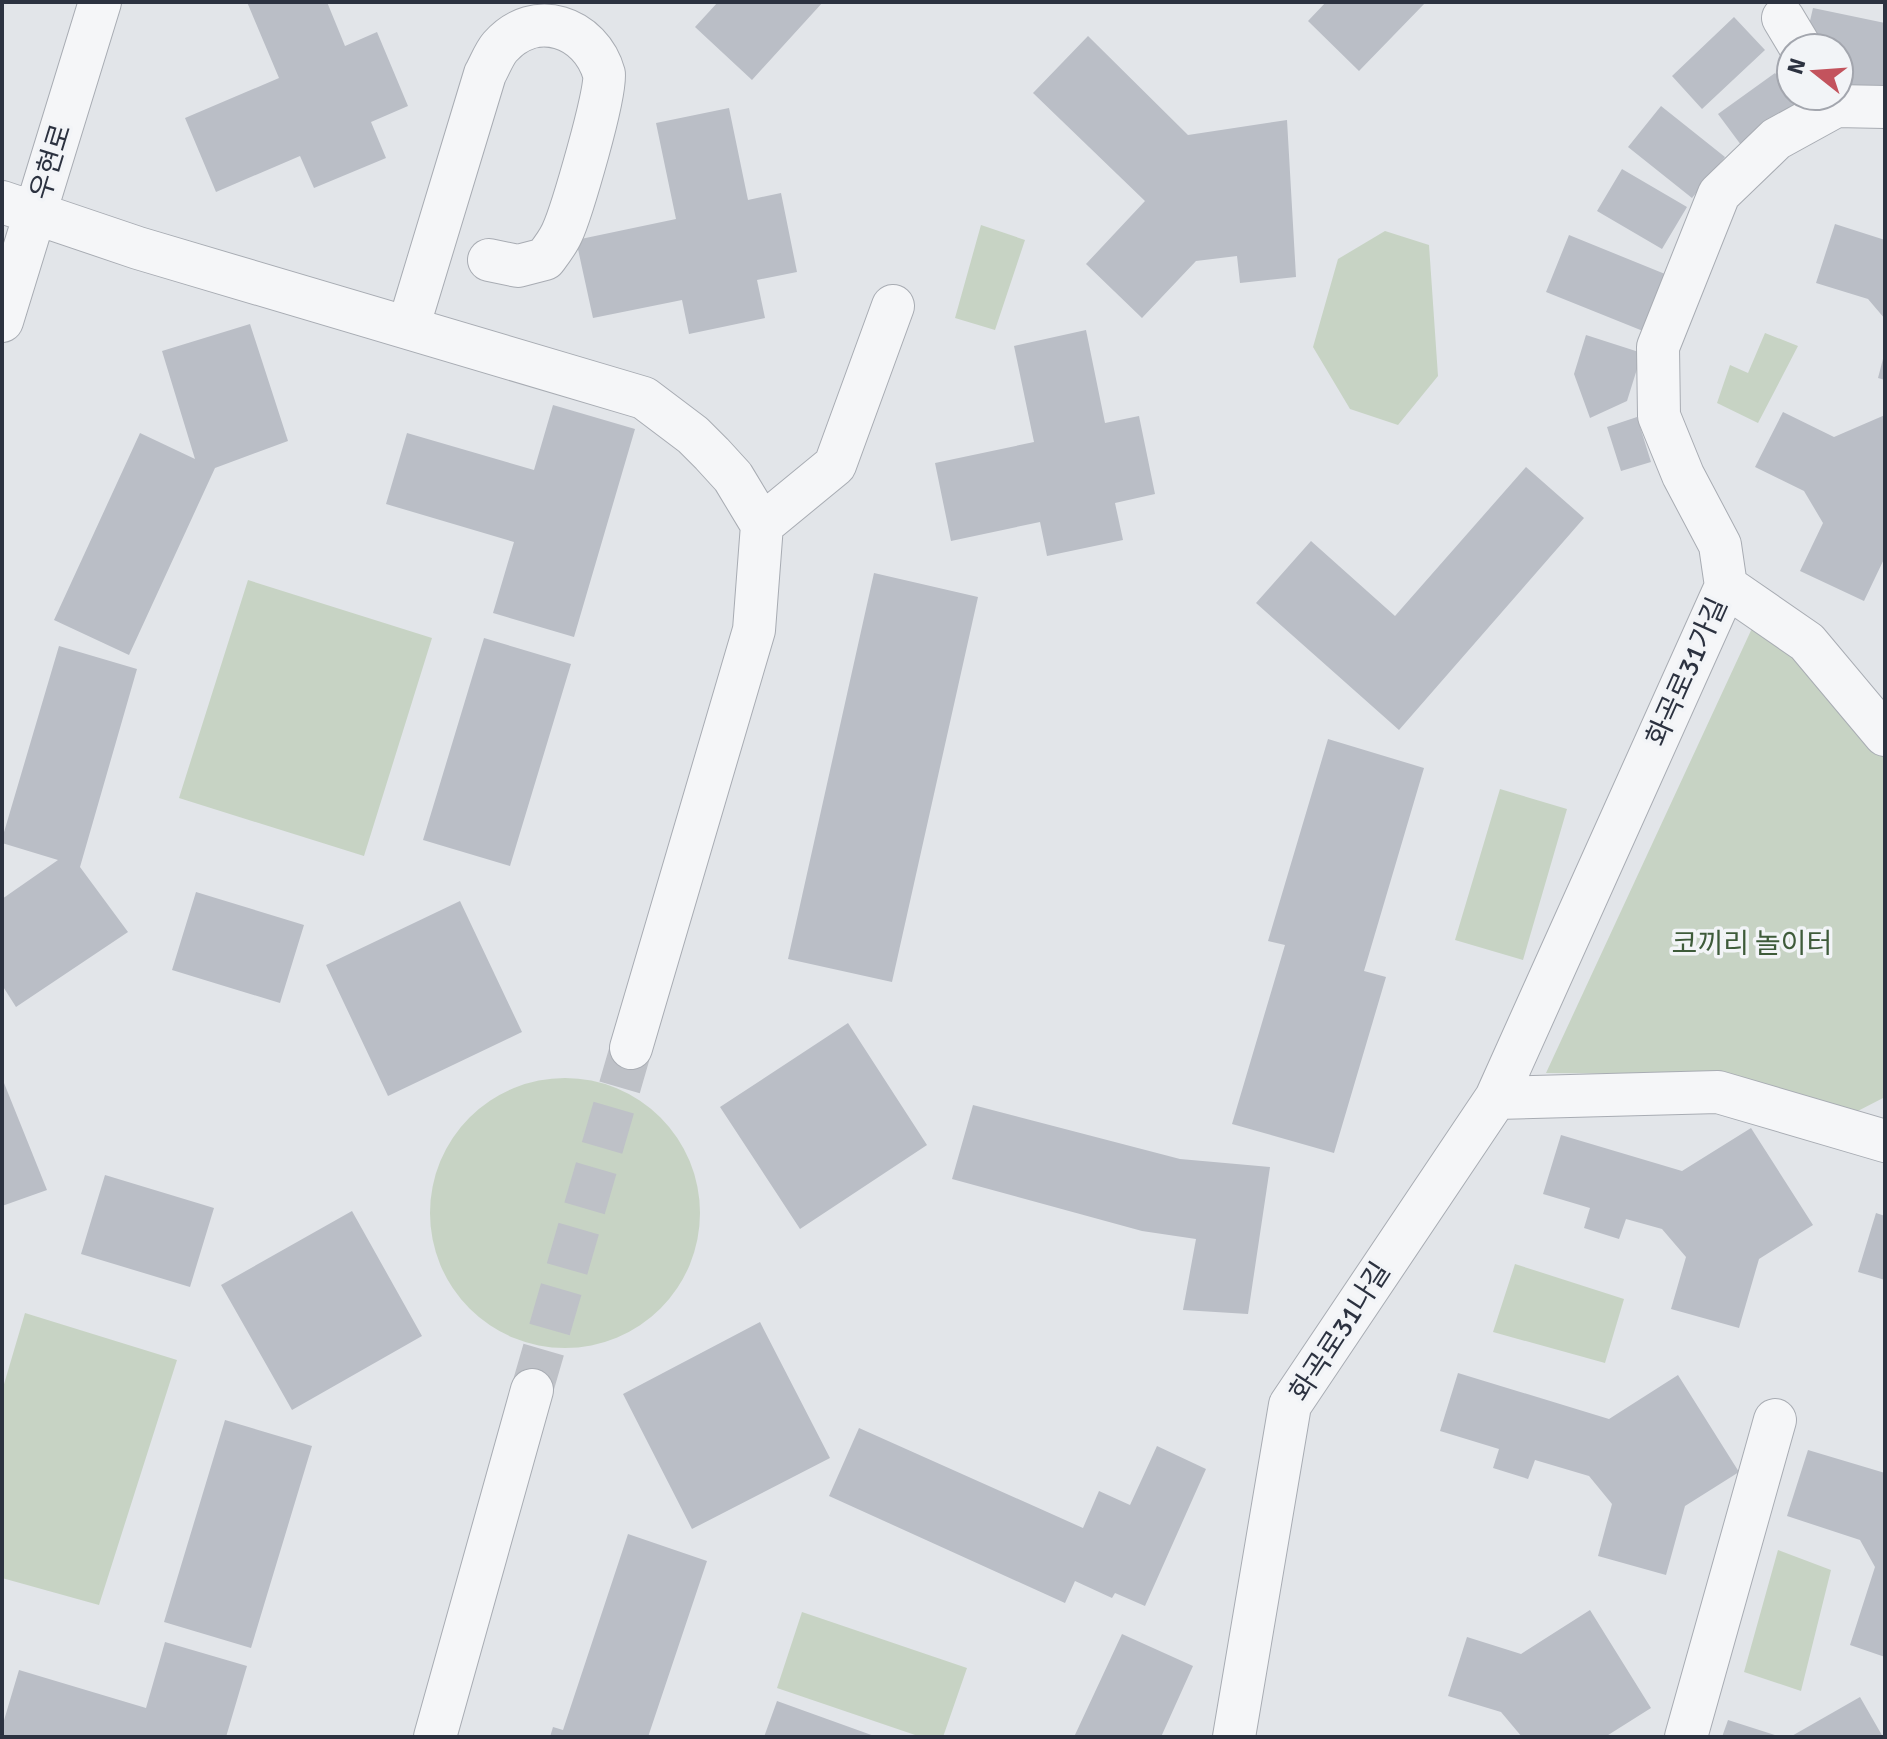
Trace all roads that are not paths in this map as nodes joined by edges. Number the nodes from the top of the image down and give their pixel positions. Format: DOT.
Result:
graph roads {
  1 [pos="100,2"];
  2 [pos="1855,104"];
  3 [pos="1885,107"];
  4 [pos="1816,112"];
  5 [pos="19,207"];
  6 [pos="489,260"];
  7 [pos="893,306"];
  8 [pos="2,321"];
  9 [pos="408,328"];
  10 [pos="762,525"];
  11 [pos="1726,586"];
  12 [pos="1885,735"];
  13 [pos="631,1048"];
  14 [pos="1496,1098"];
  15 [pos="1885,1141"];
  16 [pos="532,1390"];
  17 [pos="1775,1420"];
  18 [pos="435,1737"];
  19 [pos="1234,1737"];
  20 [pos="1686,1737"];
  1 -- 5 [label="street, 우현로"];
  2 -- 3 [label="street, 화곡로31가길"];
  4 -- 11 [label="street, 화곡로31가길"];
  5 -- 8 [label="street, 우현로"];
  5 -- 9 [label="street"];
  6 -- 9 [label="street"];
  7 -- 10 [label="street"];
  9 -- 10 [label="street"];
  10 -- 13 [label="street"];
  11 -- 12 [label="street"];
  11 -- 14 [label="street, 화곡로31가길"];
  14 -- 15 [label="street"];
  14 -- 19 [label="street, 화곡로31나길"];
  16 -- 18 [label="street"];
  17 -- 20 [label="street"];
}
